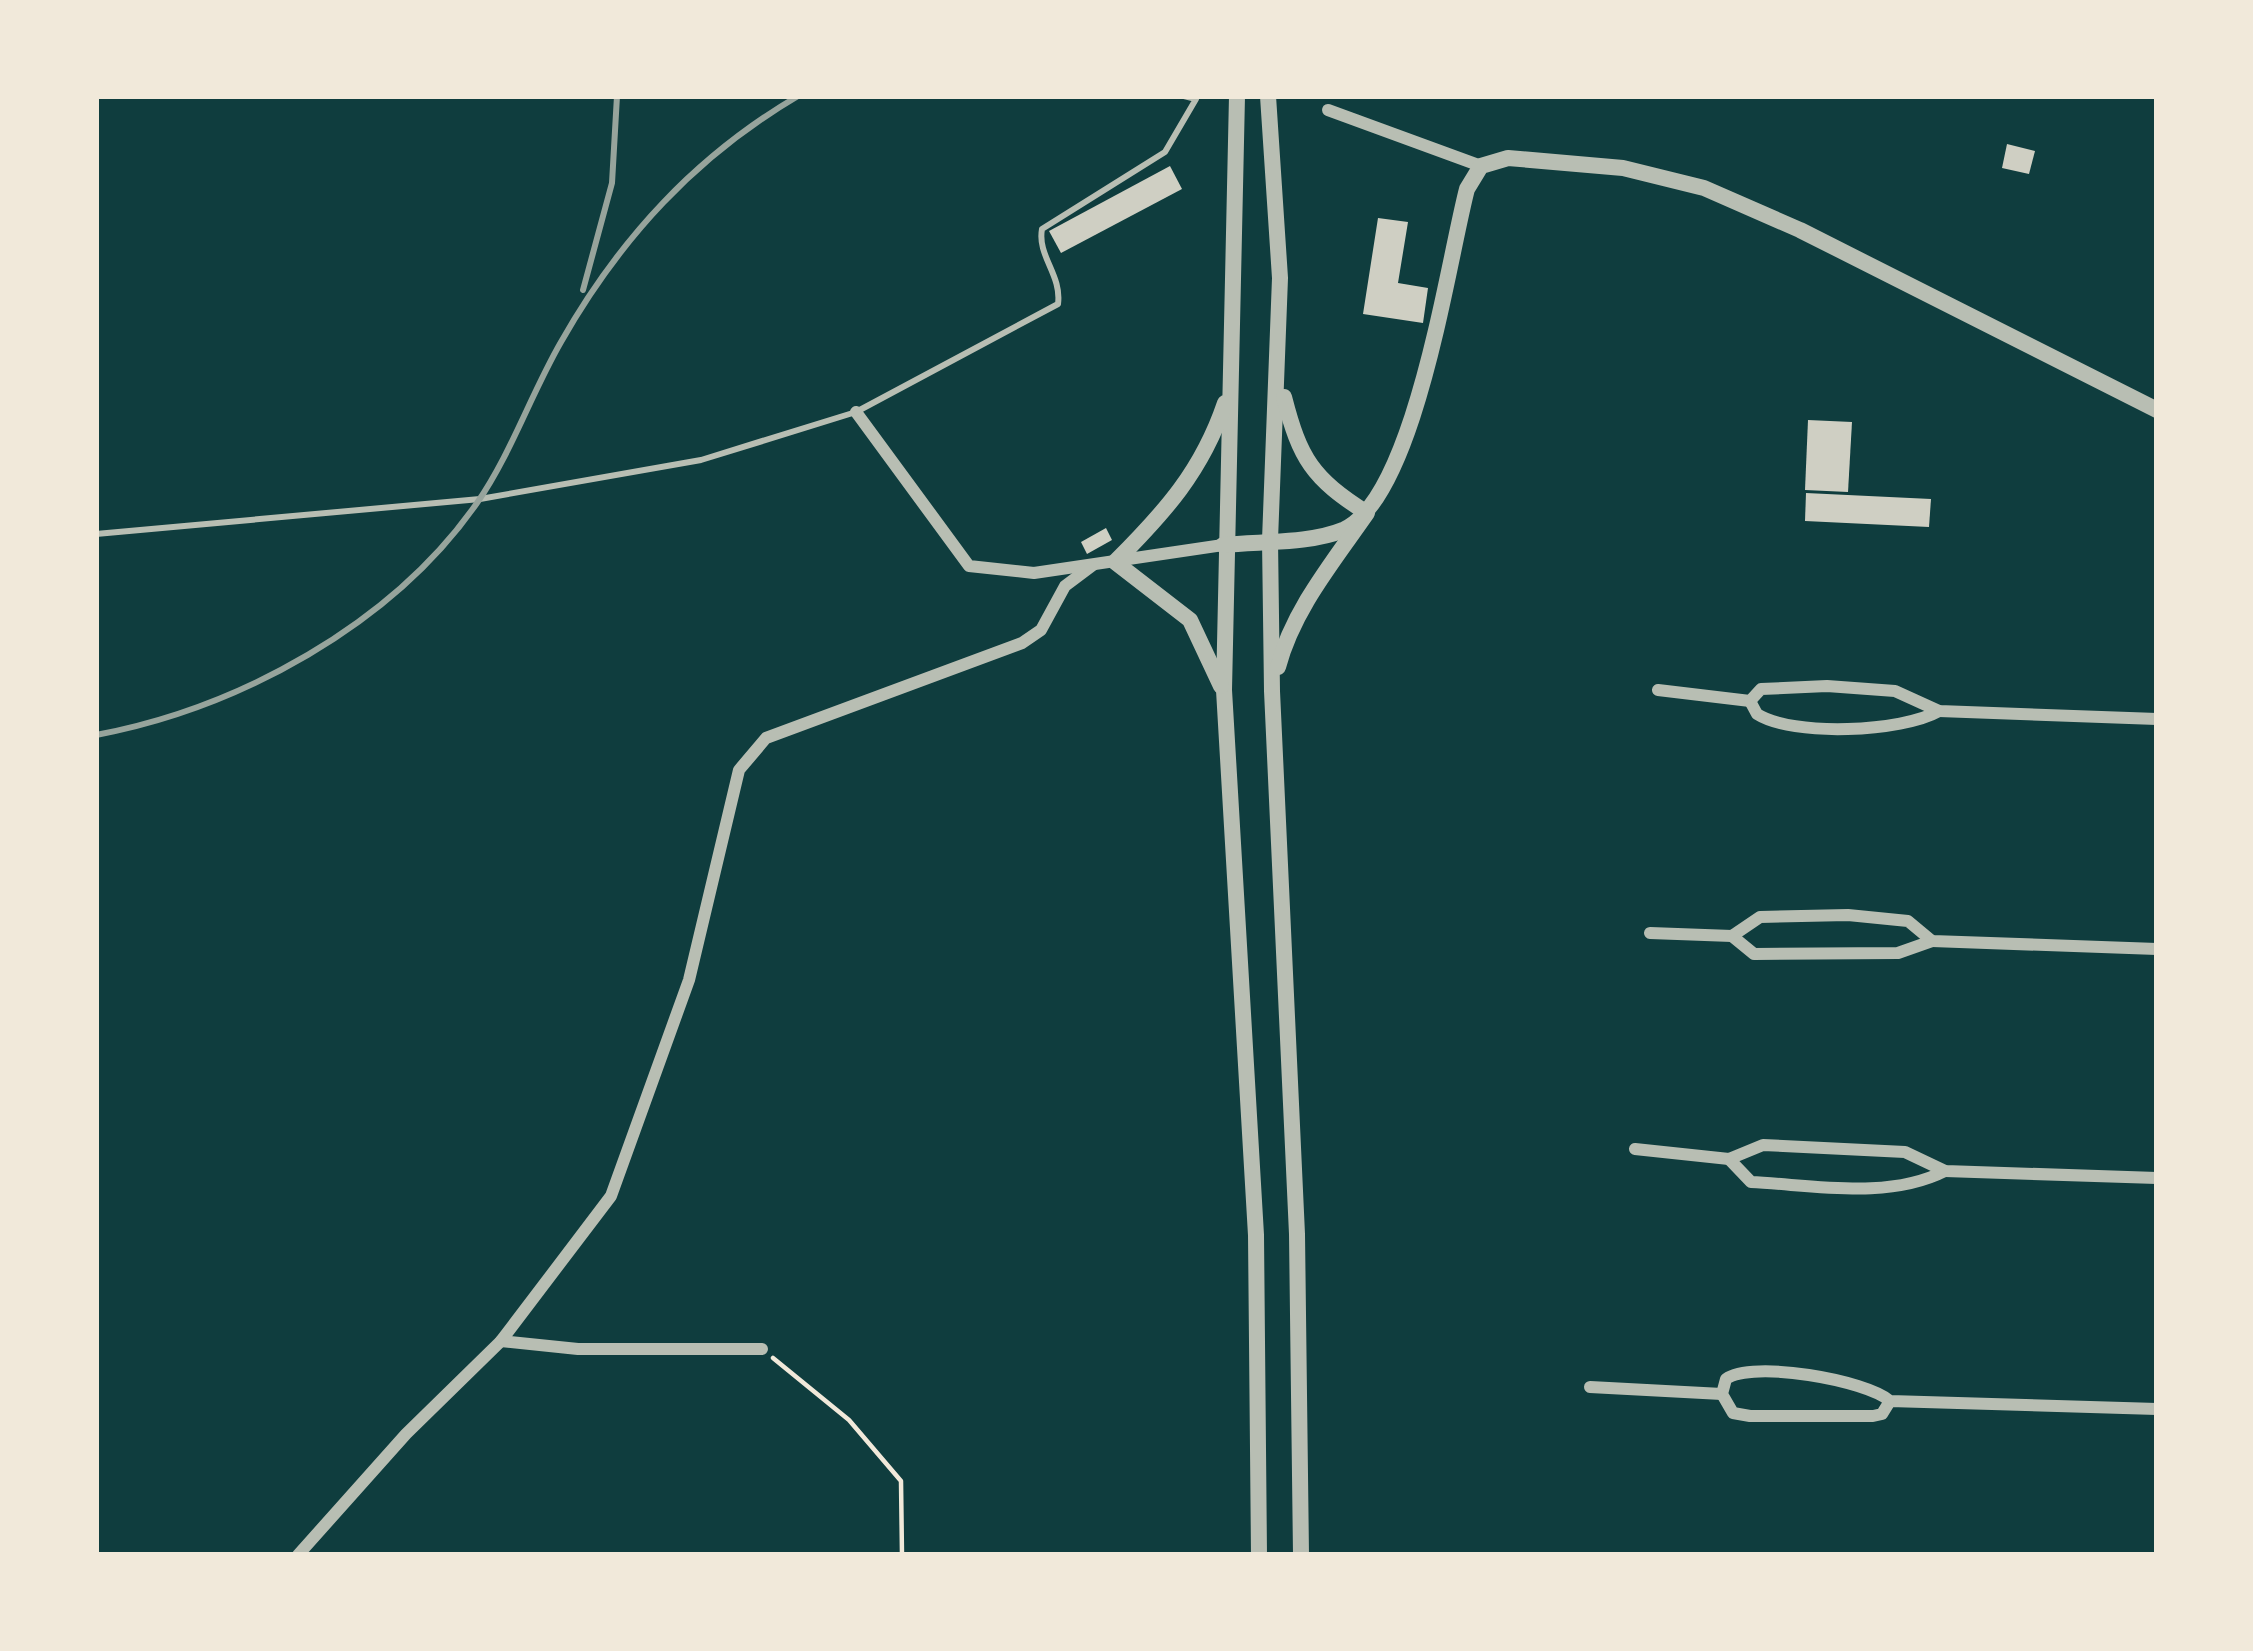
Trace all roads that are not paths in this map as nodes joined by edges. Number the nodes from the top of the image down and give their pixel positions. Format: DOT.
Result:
graph roads {
  1 [pos="1184,96"];
  2 [pos="1237,96"];
  3 [pos="1268,96"];
  4 [pos="1328,110"];
  5 [pos="1481,166"];
  6 [pos="1279,379"];
  7 [pos="1232,386"];
  8 [pos="2157,410"];
  9 [pos="856,412"];
  10 [pos="1366,513"];
  11 [pos="96,534"];
  12 [pos="1270,540"];
  13 [pos="1223,545"];
  14 [pos="1115,562"];
  15 [pos="1093,565"];
  16 [pos="1224,690"];
  17 [pos="1658,690"];
  18 [pos="1272,692"];
  19 [pos="1750,700"];
  20 [pos="1939,711"];
  21 [pos="2157,719"];
  22 [pos="1650,933"];
  23 [pos="1732,936"];
  24 [pos="1932,940"];
  25 [pos="2157,949"];
  26 [pos="1635,1149"];
  27 [pos="1729,1160"];
  28 [pos="1945,1171"];
  29 [pos="2157,1178"];
  30 [pos="501,1341"];
  31 [pos="762,1349"];
  32 [pos="1590,1387"];
  33 [pos="1722,1394"];
  34 [pos="1890,1401"];
  35 [pos="2157,1409"];
  36 [pos="298,1555"];
  37 [pos="1259,1555"];
  38 [pos="1301,1555"];
  1 -- 9 [label="lane"];
  2 -- 7 [label="street"];
  3 -- 6 [label="street"];
  4 -- 5 [label="street"];
  5 -- 8 [label="street"];
  5 -- 10 [label="street"];
  6 -- 10 [label="street"];
  6 -- 12 [label="street"];
  7 -- 13 [label="street"];
  7 -- 14 [label="street"];
  9 -- 11 [label="lane"];
  9 -- 15 [label="street"];
  10 -- 12 [label="street"];
  10 -- 18 [label="street"];
  12 -- 13 [label="street"];
  12 -- 18 [label="street"];
  13 -- 14 [label="street"];
  13 -- 16 [label="street"];
  14 -- 15 [label="street"];
  14 -- 16 [label="street"];
  15 -- 30 [label="street"];
  16 -- 37 [label="street"];
  17 -- 19 [label="street"];
  18 -- 38 [label="street"];
  19 -- 20 [label="street"];
  19 -- 20 [label="street"];
  20 -- 21 [label="street"];
  22 -- 23 [label="street"];
  23 -- 24 [label="street"];
  23 -- 24 [label="street"];
  24 -- 25 [label="street"];
  26 -- 27 [label="street"];
  27 -- 28 [label="street"];
  27 -- 28 [label="street"];
  28 -- 29 [label="street"];
  30 -- 31 [label="street"];
  30 -- 36 [label="street"];
  32 -- 33 [label="street"];
  33 -- 34 [label="street"];
  33 -- 34 [label="street"];
  34 -- 35 [label="street"];
}
